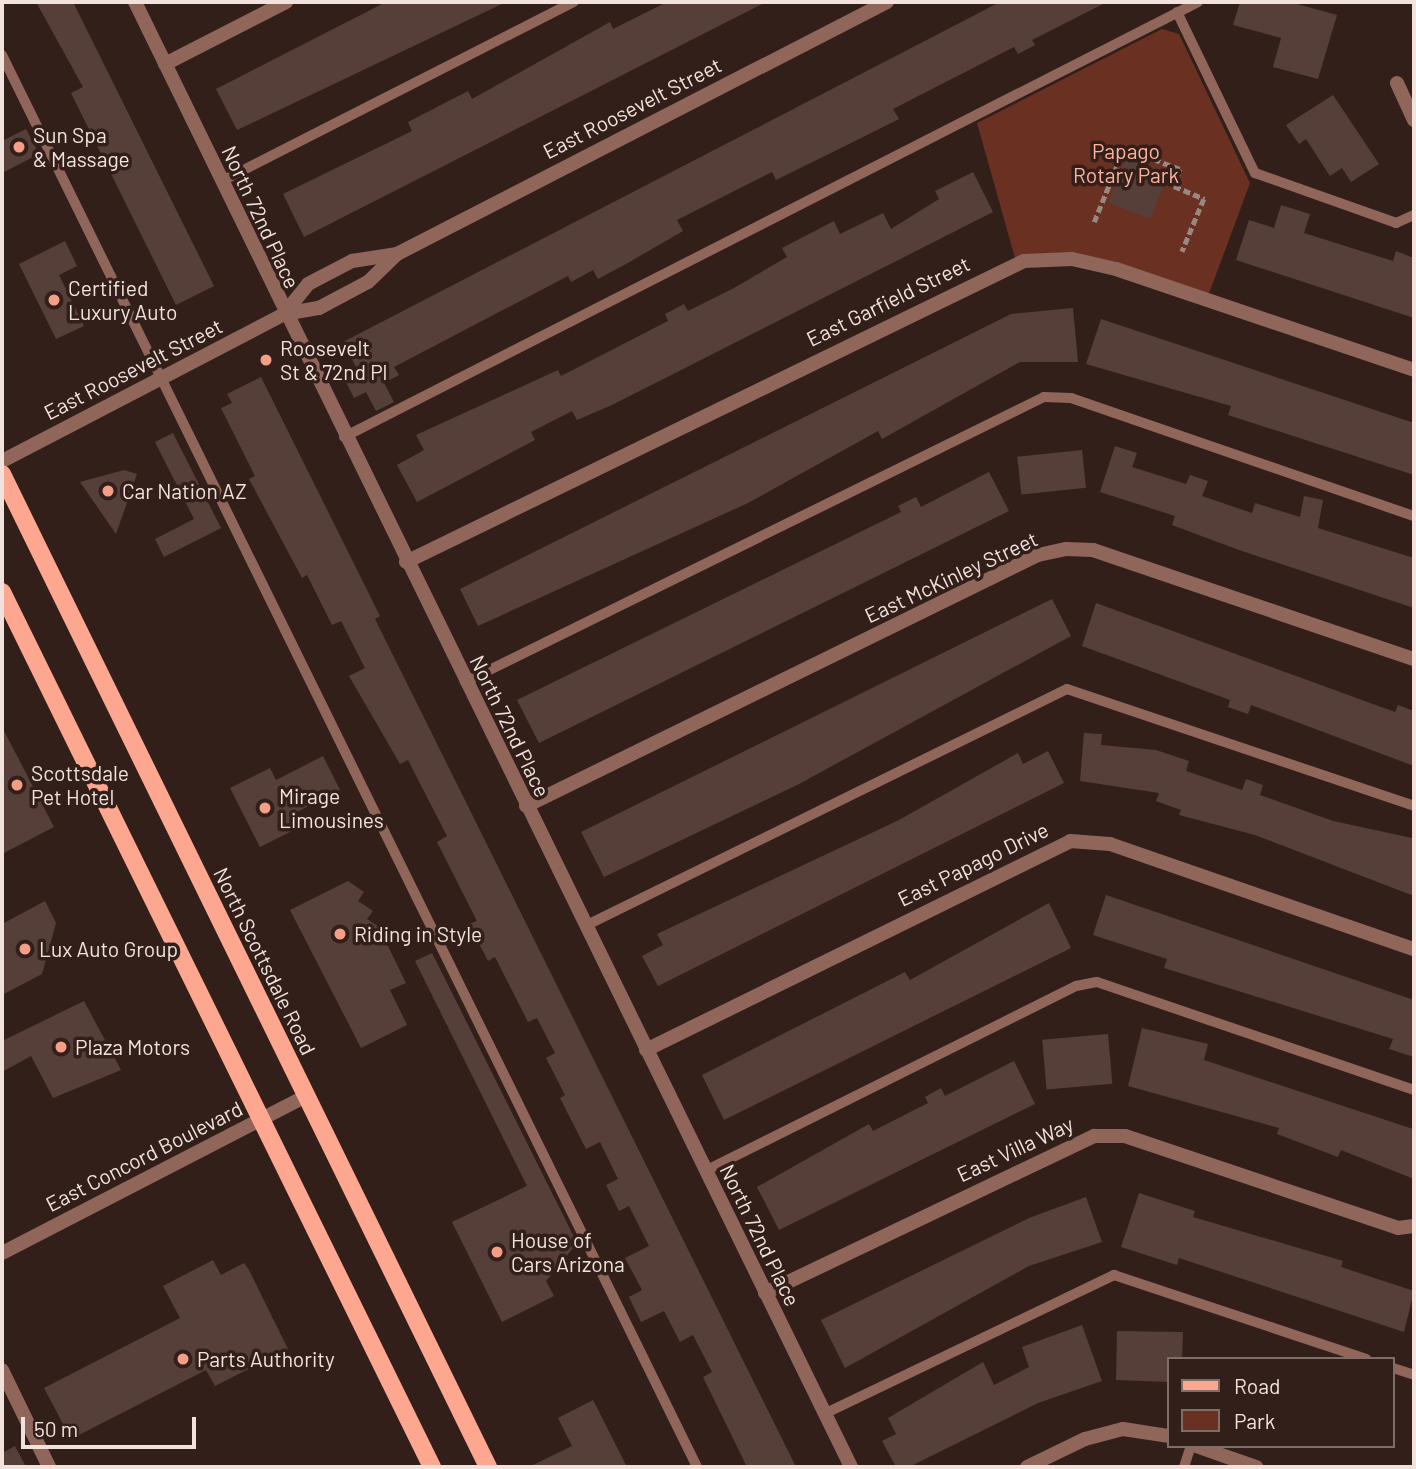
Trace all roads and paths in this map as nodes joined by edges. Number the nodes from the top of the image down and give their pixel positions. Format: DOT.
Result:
graph roads {
  1 [pos="135,2"];
  2 [pos="286,2"];
  3 [pos="574,2"];
  4 [pos="887,2"];
  5 [pos="1198,2"];
  6 [pos="1177,12"];
  7 [pos="2,55"];
  8 [pos="165,64"];
  9 [pos="1397,83"];
  10 [pos="1414,120"];
  11 [pos="222,181"];
  12 [pos="1414,215"];
  13 [pos="1094,222"];
  14 [pos="1182,252"];
  15 [pos="397,254"];
  16 [pos="284,314"];
  17 [pos="1414,370"];
  18 [pos="162,378"];
  19 [pos="344,437"];
  20 [pos="2,461"];
  21 [pos="2,474"];
  22 [pos="1414,516"];
  23 [pos="406,562"];
  24 [pos="2,592"];
  25 [pos="1414,659"];
  26 [pos="465,682"];
  27 [pos="526,806"];
  28 [pos="1414,806"];
  29 [pos="584,926"];
  30 [pos="1414,948"];
  31 [pos="646,1050"];
  32 [pos="1414,1090"];
  33 [pos="306,1096"];
  34 [pos="261,1119"];
  35 [pos="705,1171"];
  36 [pos="1414,1226"];
  37 [pos="2,1254"];
  38 [pos="765,1293"];
  39 [pos="1360,1357"];
  40 [pos="1395,1369"];
  41 [pos="2,1370"];
  42 [pos="1414,1375"];
  43 [pos="824,1414"];
  44 [pos="1168,1436"];
  45 [pos="1193,1448"];
  46 [pos="1200,1448"];
  47 [pos="49,1467"];
  48 [pos="432,1467"];
  49 [pos="488,1467"];
  50 [pos="697,1467"];
  51 [pos="851,1467"];
  52 [pos="1027,1467"];
  53 [pos="1184,1467"];
  54 [pos="1256,1467"];
  1 -- 8 [label="street, North 72nd Place"];
  2 -- 8 [label="street"];
  3 -- 11 [label="lane"];
  4 -- 15 [label="street, East Roosevelt Street"];
  5 -- 6 [label="lane"];
  6 -- 12 [label="lane"];
  6 -- 19 [label="lane"];
  7 -- 18 [label="lane"];
  8 -- 11 [label="street, North 72nd Place"];
  9 -- 10 [label="street"];
  11 -- 16 [label="street, North 72nd Place"];
  13 -- 14 [label="path"];
  15 -- 16 [label="street, East Roosevelt Street"];
  15 -- 16 [label="street, East Roosevelt Street"];
  16 -- 18 [label="street, East Roosevelt Street"];
  16 -- 19 [label="street, North 72nd Place"];
  17 -- 23 [label="street, East Garfield Street"];
  18 -- 20 [label="street, East Roosevelt Street"];
  18 -- 50 [label="lane"];
  19 -- 23 [label="street, North 72nd Place"];
  21 -- 33 [label="main road, North Scottsdale Road"];
  22 -- 26 [label="lane"];
  23 -- 26 [label="street, North 72nd Place"];
  24 -- 34 [label="main road"];
  25 -- 27 [label="street, East McKinley Street"];
  26 -- 27 [label="street, North 72nd Place"];
  27 -- 29 [label="street, North 72nd Place"];
  28 -- 29 [label="lane"];
  29 -- 31 [label="street, North 72nd Place"];
  30 -- 31 [label="street, East Papago Drive"];
  31 -- 35 [label="street, North 72nd Place"];
  32 -- 35 [label="lane"];
  33 -- 34 [label="street, East Concord Boulevard"];
  33 -- 49 [label="main road, North Scottsdale Road"];
  34 -- 37 [label="street, East Concord Boulevard"];
  34 -- 48 [label="main road"];
  35 -- 38 [label="street, North 72nd Place"];
  36 -- 38 [label="street, East Villa Way"];
  38 -- 43 [label="street, North 72nd Place"];
  39 -- 43 [label="lane"];
  40 -- 42 [label="lane"];
  41 -- 47 [label="street"];
  43 -- 51 [label="street, North 72nd Place"];
  44 -- 52 [label="street"];
  45 -- 53 [label="lane"];
  46 -- 54 [label="street"];
}
